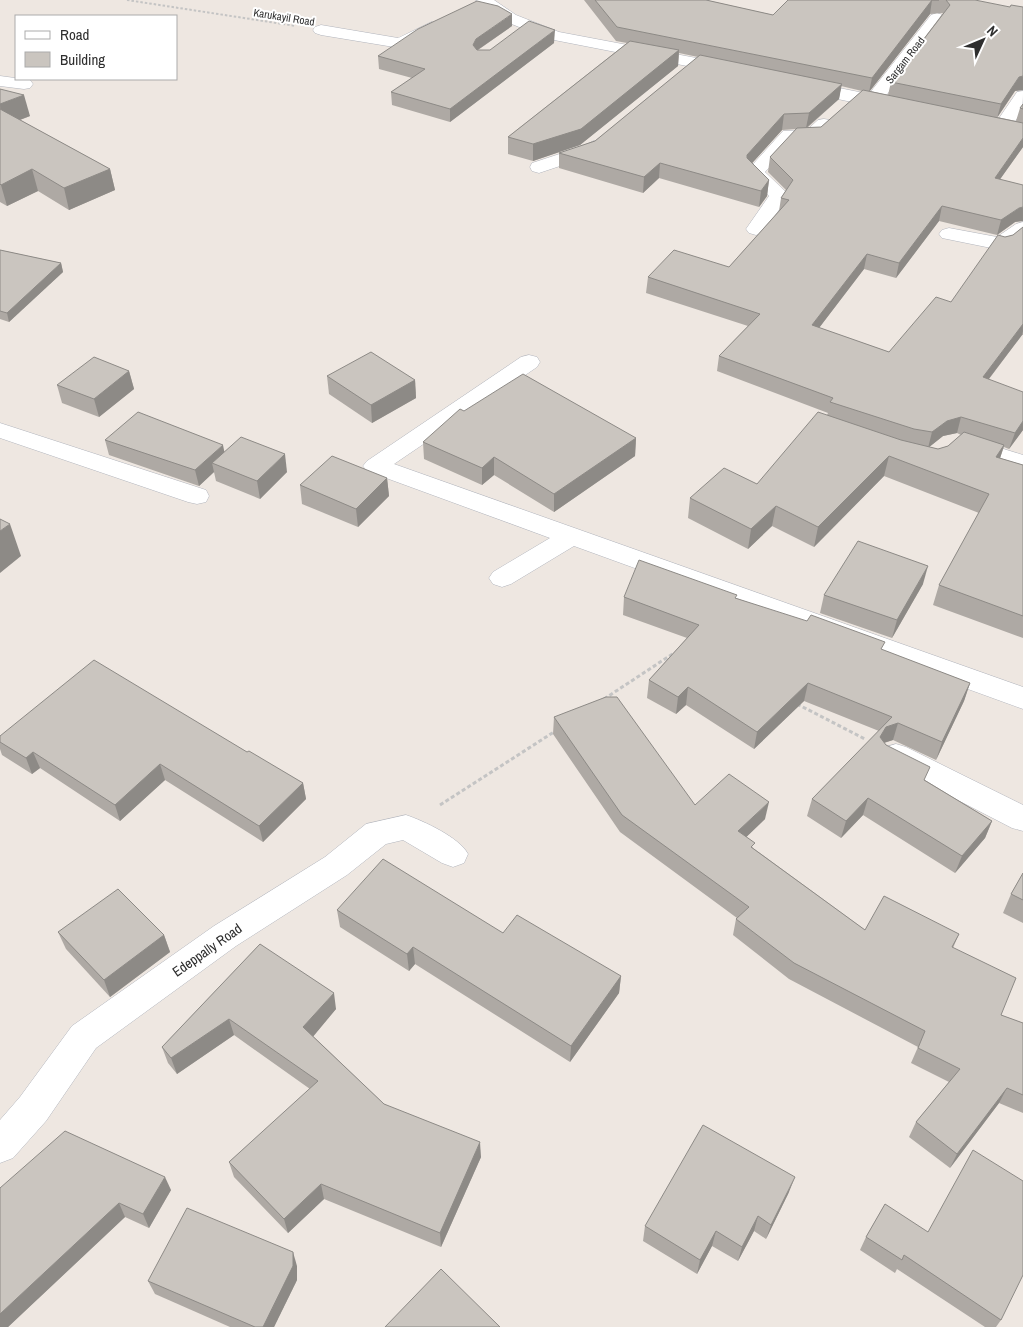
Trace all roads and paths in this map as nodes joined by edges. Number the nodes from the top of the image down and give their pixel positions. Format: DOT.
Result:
graph roads {
  1 [pos="126,0"];
  2 [pos="486,2"];
  3 [pos="469,9"];
  4 [pos="937,18"];
  5 [pos="443,22"];
  6 [pos="526,26"];
  7 [pos="321,30"];
  8 [pos="512,36"];
  9 [pos="695,62"];
  10 [pos="742,72"];
  11 [pos="681,74"];
  12 [pos="0,81"];
  13 [pos="789,82"];
  14 [pos="24,84"];
  15 [pos="1023,96"];
  16 [pos="855,97"];
  17 [pos="873,101"];
  18 [pos="910,108"];
  19 [pos="983,123"];
  20 [pos="608,134"];
  21 [pos="539,166"];
  22 [pos="1023,228"];
  23 [pos="756,229"];
  24 [pos="949,234"];
  25 [pos="530,362"];
  26 [pos="0,430"];
  27 [pos="947,447"];
  28 [pos="1023,463"];
  29 [pos="197,496"];
  30 [pos="572,536"];
  31 [pos="502,578"];
  32 [pos="676,652"];
  33 [pos="1023,698"];
  34 [pos="602,700"];
  35 [pos="788,700"];
  36 [pos="562,726"];
  37 [pos="892,753"];
  38 [pos="1023,819"];
  39 [pos="406,827"];
  40 [pos="452,854"];
  41 [pos="0,1146"];
  1 -- 7 [label="path, Karukayil Road"];
  2 -- 3 [label="street"];
  2 -- 6 [label="street"];
  4 -- 17 [label="street, Sargam Road"];
  5 -- 7 [label="street"];
  6 -- 8 [label="street"];
  6 -- 9 [label="street"];
  9 -- 10 [label="street"];
  9 -- 11 [label="street"];
  12 -- 14 [label="street"];
  13 -- 16 [label="street"];
  15 -- 19 [label="street"];
  16 -- 17 [label="street"];
  16 -- 23 [label="street"];
  17 -- 18 [label="street"];
  20 -- 21 [label="street"];
  22 -- 24 [label="street"];
  25 -- 30 [label="street"];
  26 -- 29 [label="street"];
  27 -- 28 [label="street"];
  30 -- 31 [label="street"];
  30 -- 33 [label="street"];
  32 -- 34 [label="path"];
  35 -- 37 [label="path"];
  36 -- 39 [label="path"];
  37 -- 38 [label="street"];
  39 -- 40 [label="street"];
  39 -- 41 [label="street, Edeppally Road"];
}
